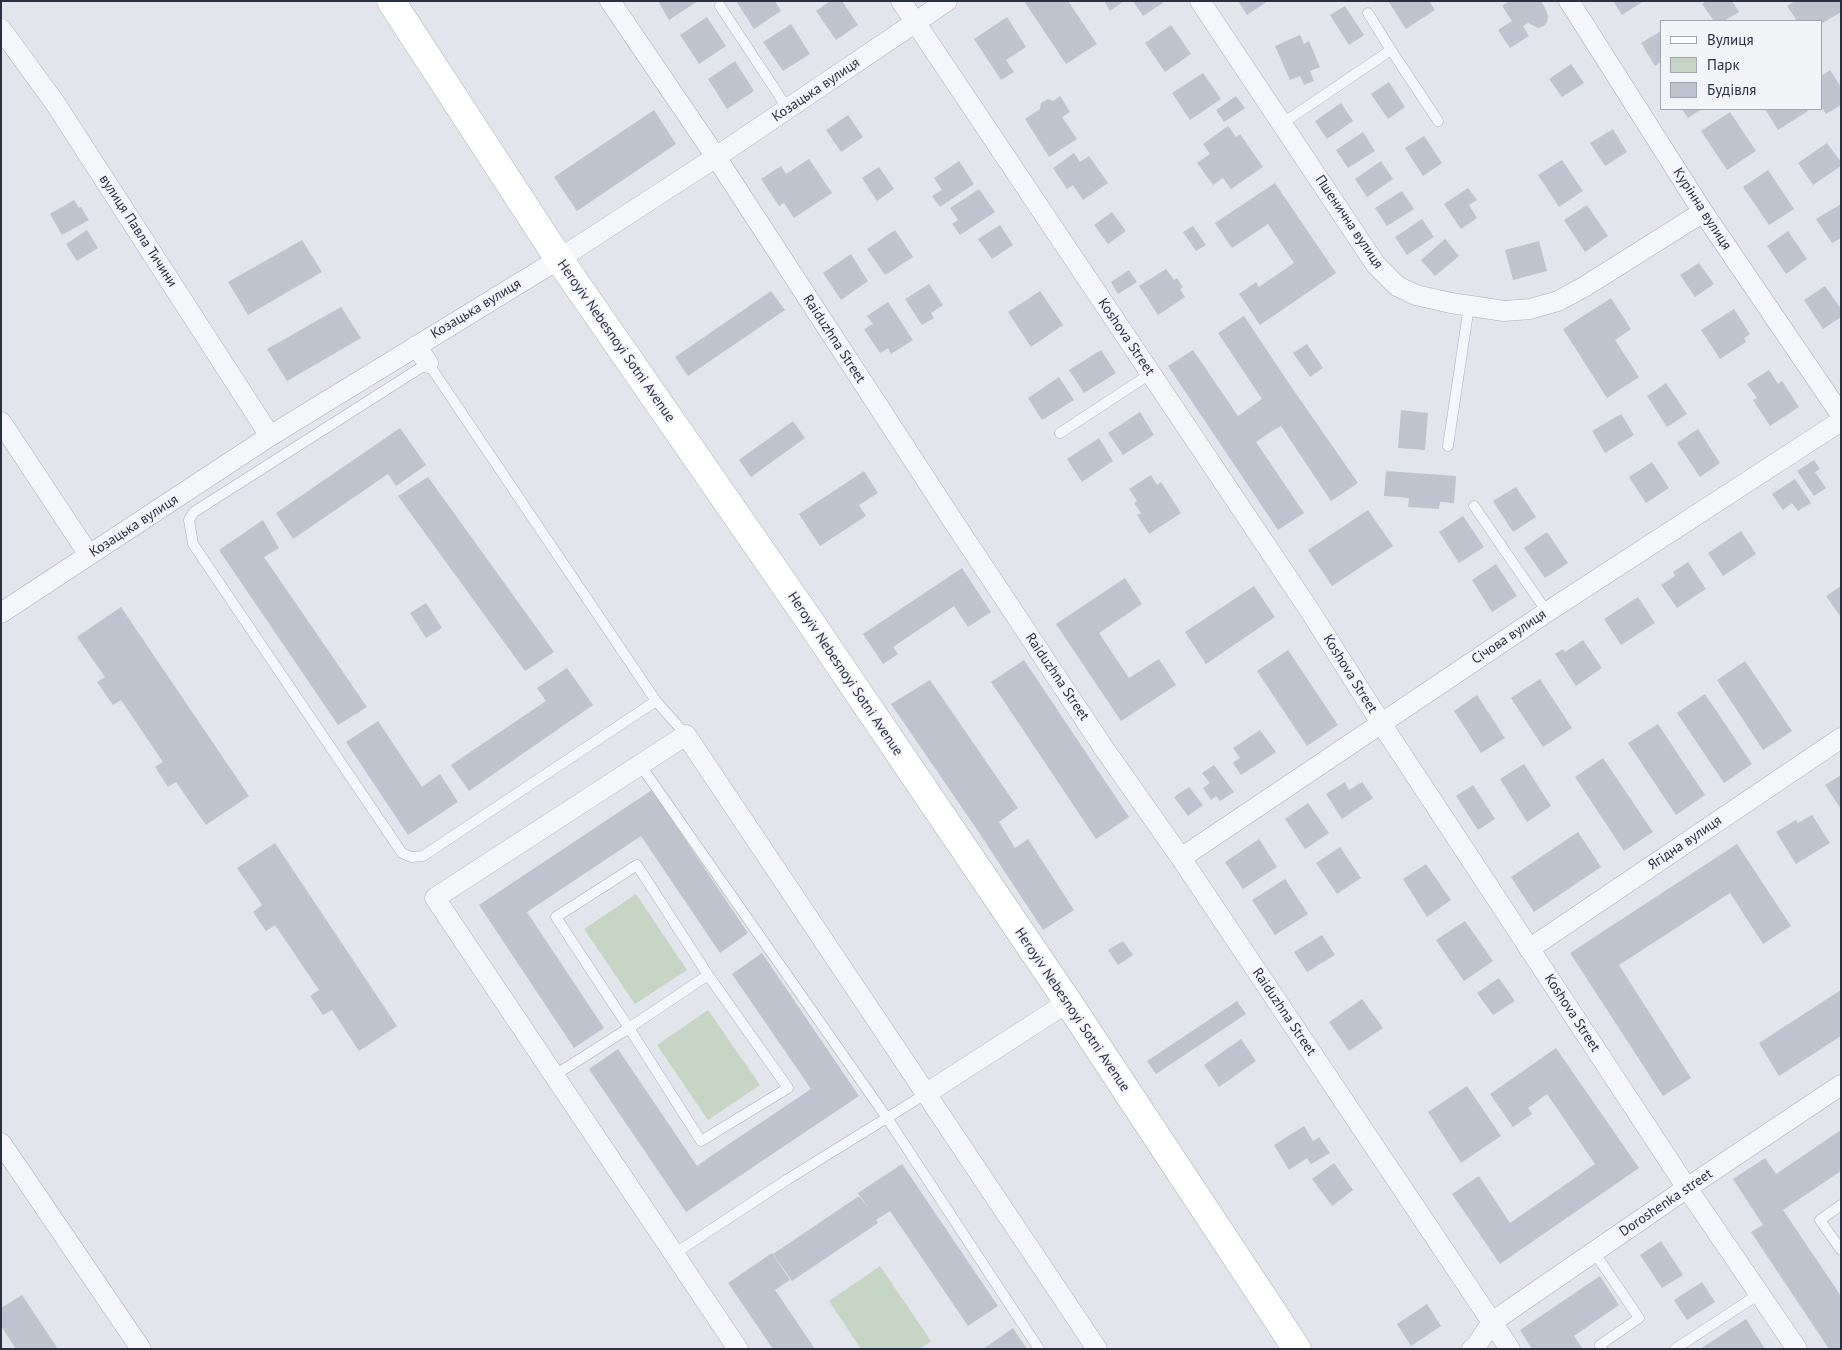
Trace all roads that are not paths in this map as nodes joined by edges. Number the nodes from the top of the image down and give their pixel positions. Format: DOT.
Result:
graph roads {
  1 [pos="391,1"];
  2 [pos="610,1"];
  3 [pos="901,1"];
  4 [pos="947,1"];
  5 [pos="1200,1"];
  6 [pos="1569,1"];
  7 [pos="720,6"];
  8 [pos="1368,14"];
  9 [pos="916,23"];
  10 [pos="1,29"];
  11 [pos="1391,50"];
  12 [pos="788,109"];
  13 [pos="1438,121"];
  14 [pos="1283,123"];
  15 [pos="716,157"];
  16 [pos="1703,212"];
  17 [pos="559,259"];
  18 [pos="1469,306"];
  19 [pos="416,346"];
  20 [pos="428,362"];
  21 [pos="1150,374"];
  22 [pos="1841,415"];
  23 [pos="1841,421"];
  24 [pos="1,422"];
  25 [pos="1060,433"];
  26 [pos="270,436"];
  27 [pos="1448,446"];
  28 [pos="1474,506"];
  29 [pos="89,555"];
  30 [pos="1547,612"];
  31 [pos="1,613"];
  32 [pos="656,701"];
  33 [pos="1381,723"];
  34 [pos="686,736"];
  35 [pos="1841,738"];
  36 [pos="640,766"];
  37 [pos="1181,858"];
  38 [pos="1529,949"];
  39 [pos="708,975"];
  40 [pos="1068,1002"];
  41 [pos="629,1028"];
  42 [pos="555,1075"];
  43 [pos="1841,1085"];
  44 [pos="927,1093"];
  45 [pos="887,1118"];
  46 [pos="1,1143"];
  47 [pos="1687,1188"];
  48 [pos="1841,1205"];
  49 [pos="1841,1250"];
  50 [pos="1594,1252"];
  51 [pos="674,1254"];
  52 [pos="1759,1294"];
  53 [pos="1492,1322"];
  54 [pos="141,1349"];
  55 [pos="738,1349"];
  56 [pos="1039,1349"];
  57 [pos="1097,1349"];
  58 [pos="1298,1349"];
  59 [pos="1472,1349"];
  60 [pos="1510,1349"];
  61 [pos="1602,1349"];
  62 [pos="1676,1349"];
  63 [pos="1797,1349"];
  1 -- 17 [label="street, Heroyiv Nebesnoyi Sotni Avenue"];
  2 -- 15 [label="street, Raiduzhna Street"];
  3 -- 9 [label="street, Koshova Street"];
  4 -- 9 [label="street, Козацька вулиця"];
  5 -- 14 [label="street, Пшенична вулиця"];
  6 -- 16 [label="street, Курінна вулиця"];
  7 -- 12 [label="lane"];
  8 -- 11 [label="lane"];
  9 -- 12 [label="street, Козацька вулиця"];
  9 -- 21 [label="street, Koshova Street"];
  10 -- 26 [label="street, вулиця Павла Тичини"];
  11 -- 13 [label="lane"];
  11 -- 14 [label="lane"];
  12 -- 15 [label="street, Козацька вулиця"];
  14 -- 18 [label="street, Пшенична вулиця"];
  15 -- 17 [label="street, Козацька вулиця"];
  15 -- 37 [label="street, Raiduzhna Street"];
  16 -- 18 [label="street, Пшенична вулиця"];
  16 -- 22 [label="street, Курінна вулиця"];
  17 -- 19 [label="street, Козацька вулиця"];
  17 -- 40 [label="street, Heroyiv Nebesnoyi Sotni Avenue"];
  18 -- 27 [label="lane"];
  19 -- 20 [label="street"];
  19 -- 26 [label="street, Козацька вулиця"];
  20 -- 32 [label="lane"];
  20 -- 32 [label="lane"];
  21 -- 25 [label="lane"];
  21 -- 33 [label="street, Koshova Street"];
  23 -- 30 [label="street, Січова вулиця"];
  24 -- 29 [label="street"];
  26 -- 29 [label="street, Козацька вулиця"];
  28 -- 30 [label="lane"];
  29 -- 31 [label="street, Козацька вулиця"];
  30 -- 33 [label="street, Січова вулиця"];
  32 -- 34 [label="lane"];
  33 -- 37 [label="street, Січова вулиця"];
  33 -- 38 [label="street, Koshova Street"];
  34 -- 36 [label="street"];
  34 -- 44 [label="street"];
  35 -- 38 [label="street, Ягідна вулиця"];
  36 -- 42 [label="street"];
  36 -- 45 [label="lane"];
  37 -- 53 [label="street, Raiduzhna Street"];
  38 -- 47 [label="street, Koshova Street"];
  39 -- 41 [label="lane"];
  39 -- 41 [label="lane"];
  39 -- 41 [label="lane"];
  40 -- 44 [label="street"];
  40 -- 58 [label="street, Heroyiv Nebesnoyi Sotni Avenue"];
  41 -- 42 [label="lane"];
  42 -- 51 [label="street"];
  43 -- 47 [label="street, Doroshenka street"];
  44 -- 45 [label="lane"];
  44 -- 57 [label="street"];
  45 -- 51 [label="lane"];
  45 -- 56 [label="lane"];
  46 -- 54 [label="street"];
  47 -- 50 [label="street, Doroshenka street"];
  47 -- 52 [label="street, Koshova Street"];
  48 -- 49 [label="lane"];
  50 -- 53 [label="street, Doroshenka street"];
  50 -- 61 [label="lane"];
  51 -- 55 [label="street"];
  52 -- 62 [label="lane"];
  52 -- 63 [label="street, Koshova Street"];
  53 -- 59 [label="street"];
  53 -- 60 [label="street, Raiduzhna Street"];
}
